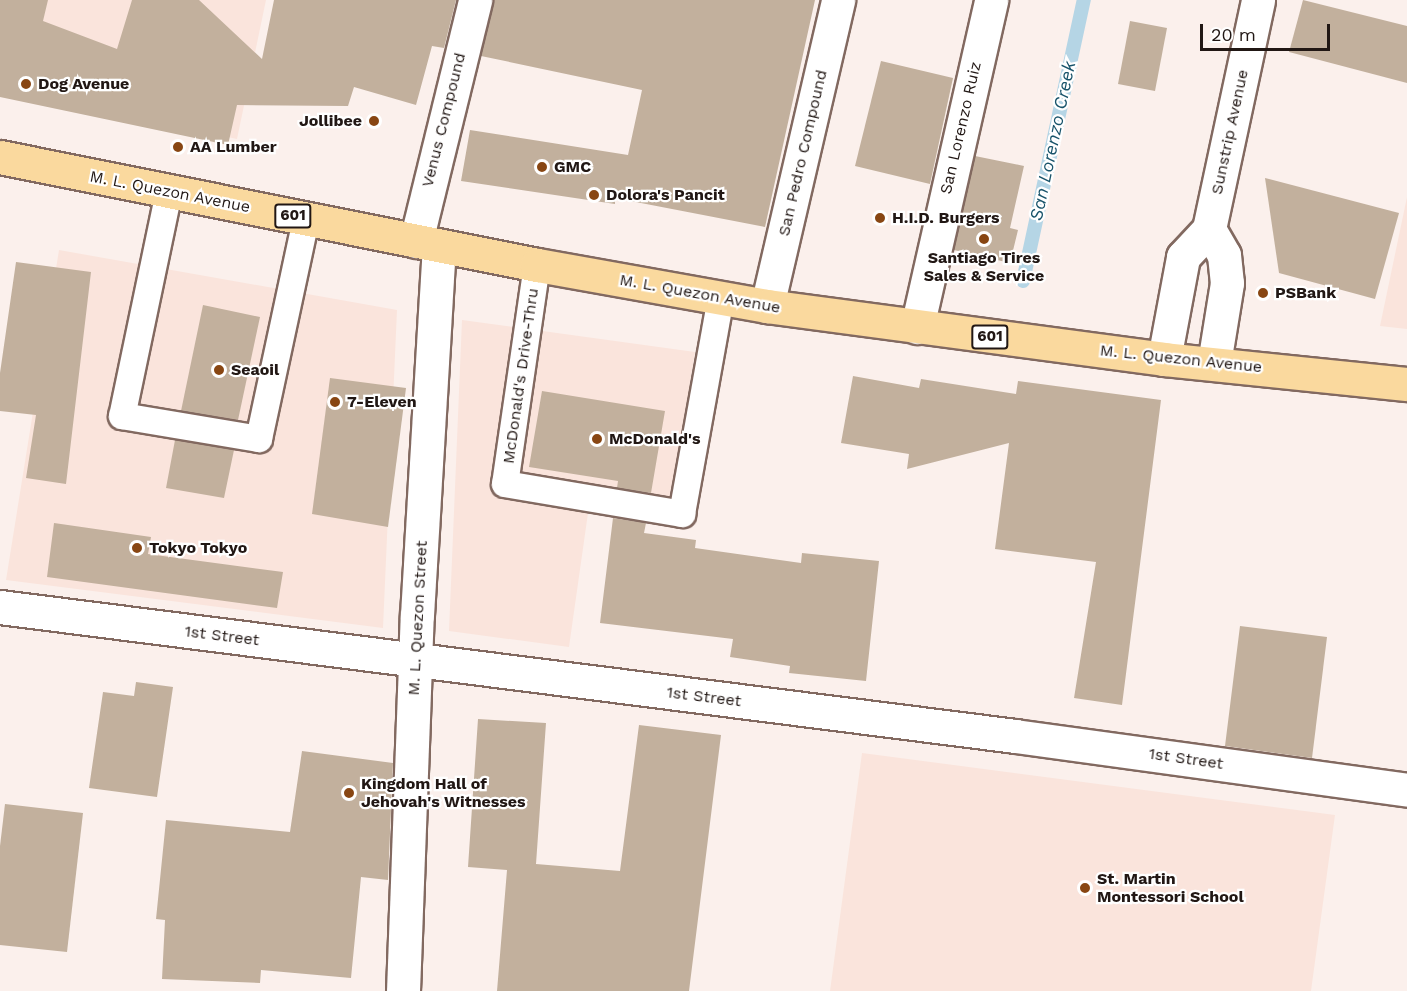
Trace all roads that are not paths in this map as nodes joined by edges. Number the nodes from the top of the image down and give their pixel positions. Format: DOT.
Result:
graph roads {
  1 [pos="475,0"];
  2 [pos="838,0"];
  3 [pos="991,0"];
  4 [pos="1258,0"];
  5 [pos="0,157"];
  6 [pos="168,192"];
  7 [pos="306,219"];
  8 [pos="1209,229"];
  9 [pos="428,244"];
  10 [pos="537,265"];
  11 [pos="721,297"];
  12 [pos="767,306"];
  13 [pos="917,327"];
  14 [pos="1164,358"];
  15 [pos="1214,363"];
  16 [pos="1407,384"];
  17 [pos="0,607"];
  18 [pos="415,660"];
  19 [pos="1407,790"];
  20 [pos="403,991"];
  1 -- 9 [label="street, Venus Compound"];
  2 -- 12 [label="street, San Pedro Compound"];
  3 -- 13 [label="street, San Lorenzo Ruiz"];
  4 -- 8 [label="street, Sunstrip Avenue"];
  5 -- 6 [label="main road, M. L. Quezon Avenue / 601"];
  6 -- 7 [label="main road, M. L. Quezon Avenue / 601"];
  6 -- 7 [label="lane"];
  7 -- 9 [label="main road, M. L. Quezon Avenue / 601"];
  8 -- 14 [label="street"];
  8 -- 15 [label="street"];
  9 -- 10 [label="main road, M. L. Quezon Avenue / 601"];
  9 -- 18 [label="street, M. L. Quezon Street"];
  10 -- 11 [label="main road, M. L. Quezon Avenue / 601"];
  10 -- 11 [label="lane, McDonald's Drive-Thru"];
  11 -- 12 [label="main road, M. L. Quezon Avenue / 601"];
  12 -- 13 [label="main road, M. L. Quezon Avenue / 601"];
  13 -- 14 [label="main road, M. L. Quezon Avenue / 601"];
  14 -- 15 [label="main road, M. L. Quezon Avenue / 601"];
  15 -- 16 [label="main road, M. L. Quezon Avenue / 601"];
  17 -- 18 [label="street, 1st Street"];
  18 -- 19 [label="street, 1st Street"];
  18 -- 20 [label="street, M. L. Quezon Street"];
}
